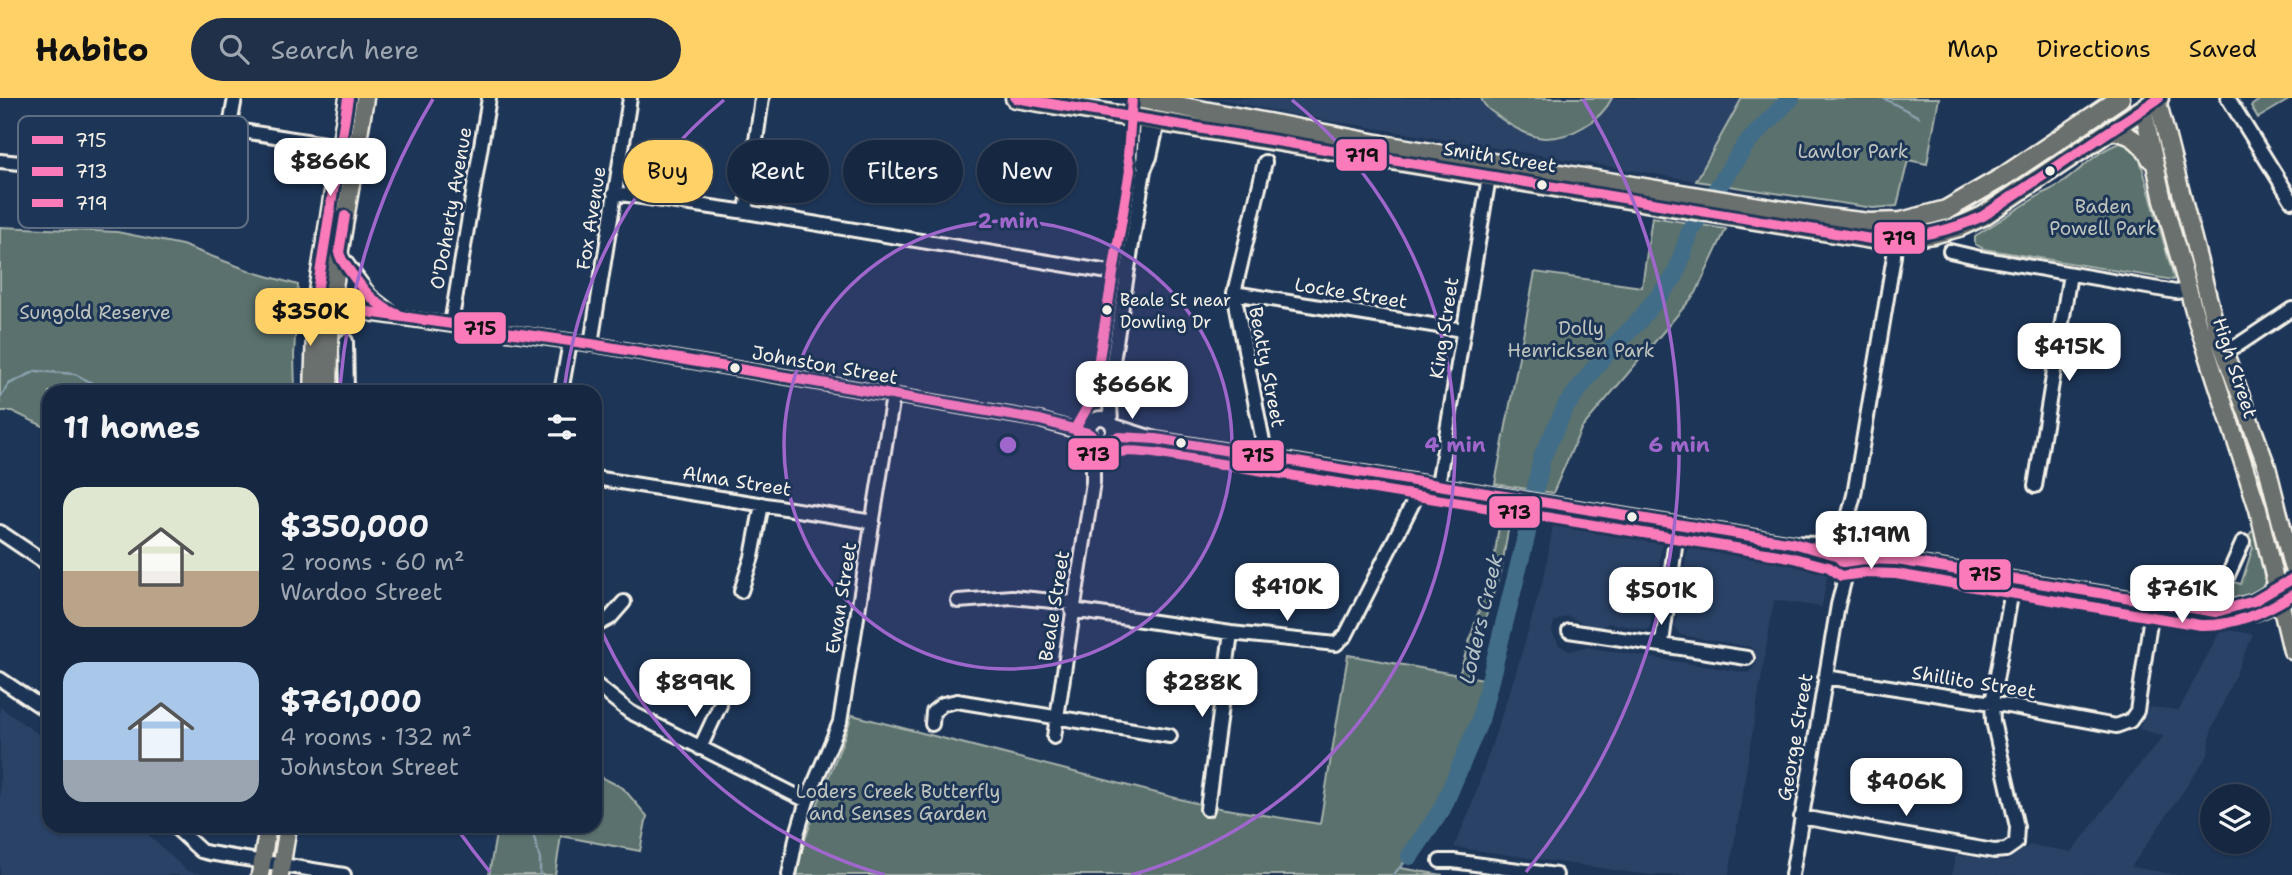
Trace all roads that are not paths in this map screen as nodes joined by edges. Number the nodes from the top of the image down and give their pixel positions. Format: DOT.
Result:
graph roads {
  1 [pos="235,98"];
  2 [pos="348,98"];
  3 [pos="365,98"];
  4 [pos="489,98"];
  5 [pos="630,98"];
  6 [pos="762,98"];
  7 [pos="1015,98"];
  8 [pos="2120,98"];
  9 [pos="2228,98"];
  10 [pos="1150,99"];
  11 [pos="2151,100"];
  12 [pos="232,116"];
  13 [pos="1152,121"];
  14 [pos="2111,131"];
  15 [pos="248,133"];
  16 [pos="340,146"];
  17 [pos="357,149"];
  18 [pos="0,161"];
  19 [pos="1265,162"];
  20 [pos="18,163"];
  21 [pos="2157,171"];
  22 [pos="1489,177"];
  23 [pos="614,193"];
  24 [pos="2292,201"];
  25 [pos="1685,202"];
  26 [pos="1730,209"];
  27 [pos="746,212"];
  28 [pos="1895,239"];
  29 [pos="1950,251"];
  30 [pos="339,253"];
  31 [pos="2070,274"];
  32 [pos="1127,275"];
  33 [pos="2189,290"];
  34 [pos="1234,293"];
  35 [pos="326,300"];
  36 [pos="2292,309"];
  37 [pos="372,314"];
  38 [pos="397,316"];
  39 [pos="451,324"];
  40 [pos="1463,330"];
  41 [pos="329,333"];
  42 [pos="345,341"];
  43 [pos="569,342"];
  44 [pos="591,344"];
  45 [pos="2223,351"];
  46 [pos="314,385"];
  47 [pos="329,385"];
  48 [pos="347,385"];
  49 [pos="562,385"];
  50 [pos="1109,386"];
  51 [pos="893,396"];
  52 [pos="1111,424"];
  53 [pos="1093,429"];
  54 [pos="1156,439"];
  55 [pos="1108,440"];
  56 [pos="1266,457"];
  57 [pos="602,479"];
  58 [pos="1093,481"];
  59 [pos="1423,483"];
  60 [pos="1438,485"];
  61 [pos="2035,486"];
  62 [pos="762,504"];
  63 [pos="873,522"];
  64 [pos="1678,525"];
  65 [pos="0,532"];
  66 [pos="2243,542"];
  67 [pos="1846,552"];
  68 [pos="2291,556"];
  69 [pos="42,560"];
  70 [pos="2014,579"];
  71 [pos="2292,579"];
  72 [pos="741,591"];
  73 [pos="2283,595"];
  74 [pos="958,601"];
  75 [pos="624,602"];
  76 [pos="2153,602"];
  77 [pos="1072,607"];
  78 [pos="2216,612"];
  79 [pos="602,622"];
  80 [pos="1569,631"];
  81 [pos="1231,633"];
  82 [pos="1662,643"];
  83 [pos="2292,651"];
  84 [pos="1747,657"];
  85 [pos="1825,677"];
  86 [pos="0,679"];
  87 [pos="602,690"];
  88 [pos="1992,703"];
  89 [pos="720,705"];
  90 [pos="42,707"];
  91 [pos="1057,718"];
  92 [pos="932,724"];
  93 [pos="1170,736"];
  94 [pos="1054,737"];
  95 [pos="700,748"];
  96 [pos="807,802"];
  97 [pos="1206,809"];
  98 [pos="1801,817"];
  99 [pos="182,833"];
  100 [pos="267,833"];
  101 [pos="287,833"];
  102 [pos="1440,861"];
  103 [pos="261,868"];
  104 [pos="281,870"];
  105 [pos="344,875"];
  106 [pos="789,875"];
  107 [pos="1556,875"];
  108 [pos="1792,875"];
  1 -- 12 [label="street"];
  2 -- 16 [label="main road"];
  3 -- 17 [label="main road"];
  4 -- 39 [label="street, O'Doherty Avenue"];
  5 -- 23 [label="street, Fox Avenue"];
  6 -- 27 [label="street"];
  7 -- 13 [label="highway, Smith Street"];
  8 -- 26 [label="highway, Smith Street"];
  9 -- 24 [label="street"];
  10 -- 13 [label="highway"];
  10 -- 25 [label="highway, Smith Street"];
  11 -- 14 [label="highway, Smith Street"];
  11 -- 21 [label="main road, High Street"];
  11 -- 45 [label="main road, High Street"];
  13 -- 22 [label="highway, Smith Street"];
  13 -- 32 [label="street, Beale Street"];
  14 -- 21 [label="main road"];
  14 -- 28 [label="highway, Smith Street"];
  15 -- 16 [label="street"];
  16 -- 17 [label="street"];
  16 -- 35 [label="main road"];
  17 -- 30 [label="main road"];
  18 -- 20 [label="street"];
  19 -- 34 [label="street, Beatty Street"];
  21 -- 33 [label="main road, High Street"];
  22 -- 25 [label="highway, Smith Street"];
  22 -- 40 [label="street, King Street"];
  23 -- 27 [label="street"];
  23 -- 44 [label="street, Fox Avenue"];
  25 -- 26 [label="highway, Smith Street"];
  26 -- 28 [label="highway, Smith Street"];
  27 -- 32 [label="street"];
  28 -- 67 [label="street, George Street"];
  29 -- 31 [label="street"];
  30 -- 35 [label="main road"];
  30 -- 38 [label="street"];
  31 -- 33 [label="street"];
  31 -- 61 [label="street"];
  32 -- 50 [label="street, Beale Street"];
  33 -- 73 [label="main road, High Street"];
  34 -- 40 [label="street, Locke Street"];
  34 -- 56 [label="street, Beatty Street"];
  35 -- 37 [label="street, Johnston Street"];
  35 -- 38 [label="street, Johnston Street"];
  35 -- 41 [label="main road"];
  35 -- 46 [label="main road"];
  36 -- 45 [label="street"];
  37 -- 38 [label="street, Johnston Street"];
  37 -- 41 [label="street"];
  38 -- 39 [label="street, Johnston Street"];
  39 -- 43 [label="street, Johnston Street"];
  40 -- 60 [label="street, King Street"];
  41 -- 47 [label="main road"];
  42 -- 48 [label="street"];
  43 -- 44 [label="street, Johnston Street"];
  43 -- 49 [label="street"];
  44 -- 51 [label="street, Johnston Street"];
  45 -- 68 [label="main road, High Street"];
  50 -- 52 [label="street, Beale Street"];
  50 -- 53 [label="street, Beale Street"];
  51 -- 53 [label="street, Johnston Street"];
  51 -- 63 [label="street, Ewan Street"];
  52 -- 53 [label="street"];
  52 -- 54 [label="street"];
  52 -- 55 [label="street, Beale Street"];
  53 -- 55 [label="street"];
  53 -- 58 [label="street, Beale Street"];
  54 -- 55 [label="street"];
  54 -- 56 [label="street"];
  55 -- 58 [label="street, Beale Street"];
  56 -- 59 [label="street"];
  57 -- 62 [label="street, Alma Street"];
  58 -- 77 [label="street, Beale Street"];
  59 -- 60 [label="street"];
  59 -- 81 [label="street"];
  60 -- 64 [label="street"];
  62 -- 63 [label="street, Alma Street"];
  62 -- 72 [label="street"];
  63 -- 96 [label="street, Ewan Street"];
  64 -- 67 [label="street"];
  64 -- 82 [label="street"];
  65 -- 69 [label="street"];
  66 -- 78 [label="street"];
  67 -- 70 [label="street"];
  67 -- 85 [label="street, George Street"];
  70 -- 76 [label="street"];
  70 -- 88 [label="street"];
  71 -- 73 [label="street"];
  73 -- 78 [label="street"];
  73 -- 83 [label="main road, High Street"];
  74 -- 77 [label="street"];
  75 -- 79 [label="street"];
  76 -- 78 [label="street"];
  76 -- 88 [label="street, Shillito Street"];
  77 -- 81 [label="street"];
  77 -- 91 [label="street, Beale Street"];
  80 -- 82 [label="street"];
  81 -- 97 [label="street"];
  82 -- 84 [label="street"];
  85 -- 88 [label="street, Shillito Street"];
  85 -- 98 [label="street, George Street"];
  86 -- 90 [label="street"];
  87 -- 95 [label="street"];
  88 -- 98 [label="street"];
  89 -- 95 [label="street"];
  91 -- 92 [label="street"];
  91 -- 93 [label="street"];
  91 -- 94 [label="street, Beale Street"];
  95 -- 96 [label="street"];
  96 -- 106 [label="street, Ewan Street"];
  98 -- 108 [label="street, George Street"];
  99 -- 103 [label="street"];
  100 -- 103 [label="main road"];
  101 -- 104 [label="main road"];
  102 -- 107 [label="street"];
  103 -- 104 [label="street"];
  104 -- 105 [label="street"];
}
